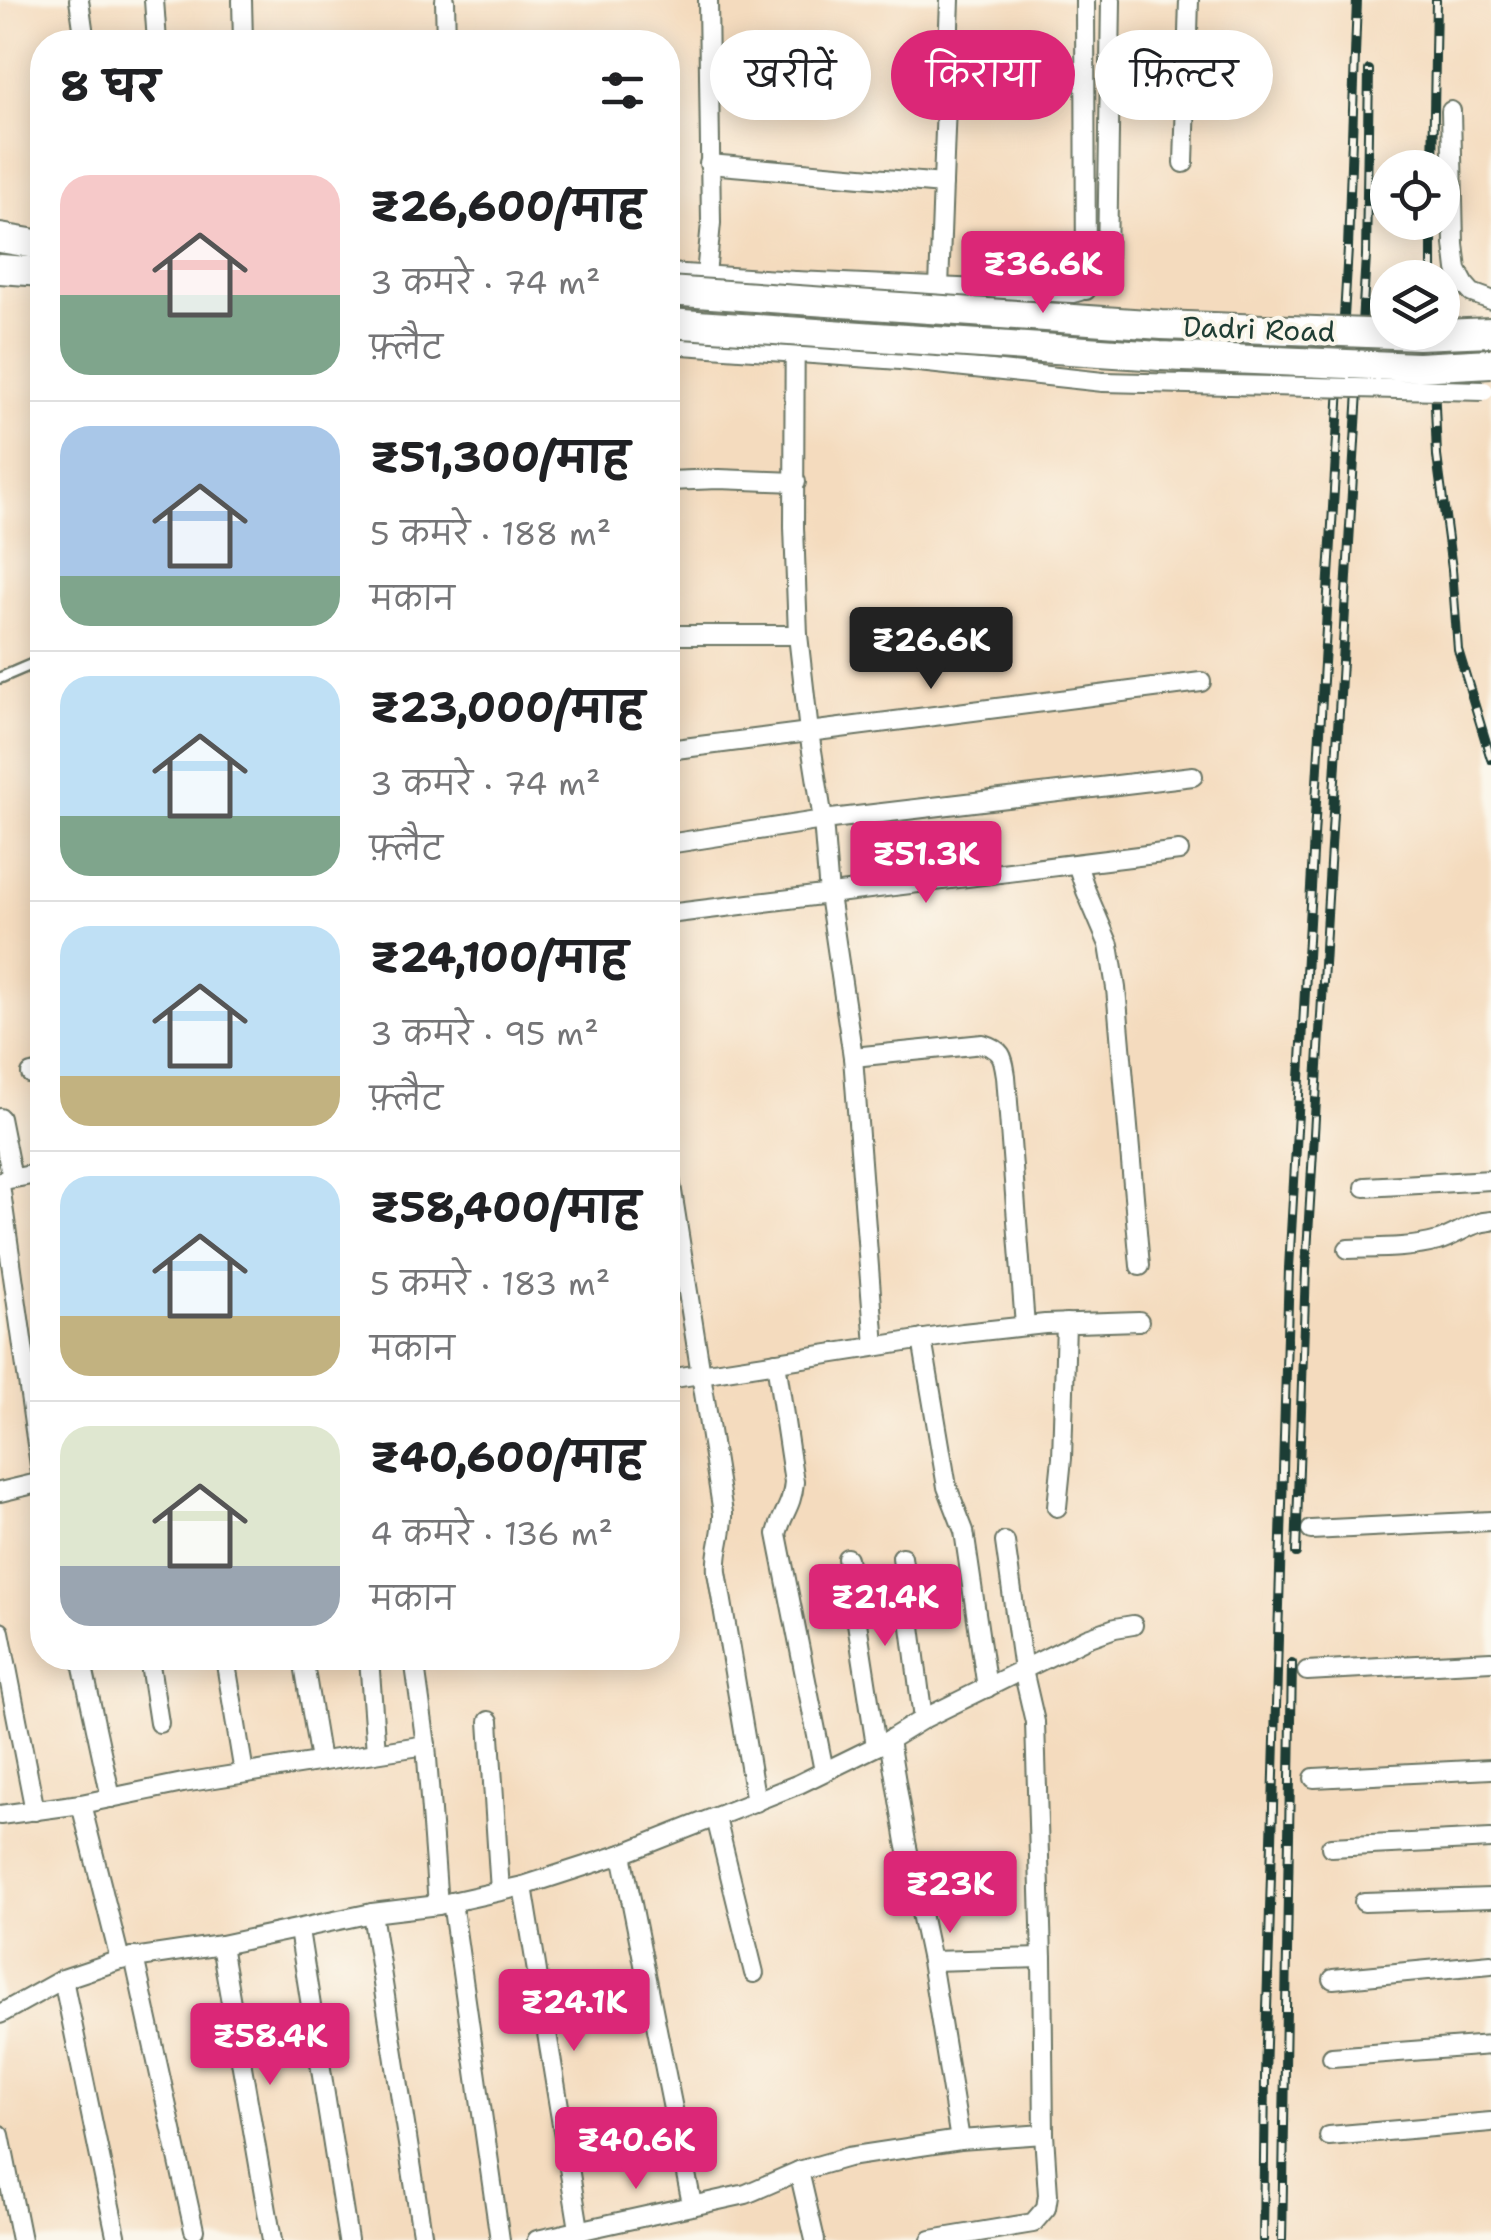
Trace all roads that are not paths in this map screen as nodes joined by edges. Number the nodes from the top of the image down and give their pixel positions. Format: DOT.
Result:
graph roads {
  1 [pos="80,0"];
  2 [pos="154,0"];
  3 [pos="242,0"];
  4 [pos="445,0"];
  5 [pos="708,0"];
  6 [pos="950,0"];
  7 [pos="1085,0"];
  8 [pos="1111,0"];
  9 [pos="1189,0"];
  10 [pos="84,30"];
  11 [pos="156,30"];
  12 [pos="243,30"];
  13 [pos="446,30"];
  14 [pos="1451,112"];
  15 [pos="1184,163"];
  16 [pos="709,164"];
  17 [pos="943,184"];
  18 [pos="0,238"];
  19 [pos="30,242"];
  20 [pos="0,269"];
  21 [pos="30,271"];
  22 [pos="680,273"];
  23 [pos="706,275"];
  24 [pos="795,281"];
  25 [pos="939,287"];
  26 [pos="1086,290"];
  27 [pos="680,291"];
  28 [pos="1491,300"];
  29 [pos="680,324"];
  30 [pos="1491,332"];
  31 [pos="680,345"];
  32 [pos="796,351"];
  33 [pos="1491,363"];
  34 [pos="1488,391"];
  35 [pos="680,481"];
  36 [pos="796,482"];
  37 [pos="680,635"];
  38 [pos="798,635"];
  39 [pos="30,665"];
  40 [pos="0,678"];
  41 [pos="1201,682"];
  42 [pos="808,732"];
  43 [pos="680,748"];
  44 [pos="1194,776"];
  45 [pos="823,820"];
  46 [pos="680,842"];
  47 [pos="1180,851"];
  48 [pos="1077,864"];
  49 [pos="829,894"];
  50 [pos="680,913"];
  51 [pos="853,1057"];
  52 [pos="0,1118"];
  53 [pos="30,1176"];
  54 [pos="1491,1180"];
  55 [pos="4,1181"];
  56 [pos="1365,1186"];
  57 [pos="1491,1221"];
  58 [pos="680,1242"];
  59 [pos="1348,1250"];
  60 [pos="1140,1266"];
  61 [pos="1139,1321"];
  62 [pos="1066,1323"];
  63 [pos="1025,1326"];
  64 [pos="922,1339"];
  65 [pos="875,1346"];
  66 [pos="776,1362"];
  67 [pos="701,1374"];
  68 [pos="680,1377"];
  69 [pos="30,1386"];
  70 [pos="30,1484"];
  71 [pos="0,1492"];
  72 [pos="1057,1506"];
  73 [pos="1491,1521"];
  74 [pos="1311,1530"];
  75 [pos="1004,1542"];
  76 [pos="902,1557"];
  77 [pos="847,1558"];
  78 [pos="1133,1625"];
  79 [pos="0,1632"];
  80 [pos="1491,1661"];
  81 [pos="84,1670"];
  82 [pos="152,1670"];
  83 [pos="227,1670"];
  84 [pos="305,1670"];
  85 [pos="370,1670"];
  86 [pos="415,1670"];
  87 [pos="1024,1670"];
  88 [pos="1307,1671"];
  89 [pos="987,1688"];
  90 [pos="923,1719"];
  91 [pos="488,1721"];
  92 [pos="159,1723"];
  93 [pos="882,1743"];
  94 [pos="426,1745"];
  95 [pos="376,1752"];
  96 [pos="320,1761"];
  97 [pos="1491,1768"];
  98 [pos="824,1772"];
  99 [pos="244,1773"];
  100 [pos="1314,1778"];
  101 [pos="112,1798"];
  102 [pos="756,1802"];
  103 [pos="81,1804"];
  104 [pos="35,1811"];
  105 [pos="0,1816"];
  106 [pos="716,1818"];
  107 [pos="1491,1840"];
  108 [pos="1331,1846"];
  109 [pos="622,1854"];
  110 [pos="522,1886"];
  111 [pos="500,1891"];
  112 [pos="1491,1898"];
  113 [pos="1364,1902"];
  114 [pos="445,1903"];
  115 [pos="372,1913"];
  116 [pos="300,1930"];
  117 [pos="221,1945"];
  118 [pos="1042,1958"];
  119 [pos="127,1959"];
  120 [pos="931,1961"];
  121 [pos="1491,1964"];
  122 [pos="754,1973"];
  123 [pos="1333,1978"];
  124 [pos="63,1979"];
  125 [pos="0,2014"];
  126 [pos="1491,2045"];
  127 [pos="1332,2057"];
  128 [pos="1491,2122"];
  129 [pos="1044,2134"];
  130 [pos="0,2135"];
  131 [pos="1329,2136"];
  132 [pos="960,2140"];
  133 [pos="799,2171"];
  134 [pos="692,2204"];
  135 [pos="194,2230"];
  136 [pos="578,2230"];
  137 [pos="21,2240"];
  138 [pos="117,2240"];
  139 [pos="272,2240"];
  140 [pos="348,2240"];
  141 [pos="423,2240"];
  142 [pos="500,2240"];
  143 [pos="537,2240"];
  144 [pos="816,2240"];
  145 [pos="930,2240"];
  1 -- 10 [label="street"];
  2 -- 11 [label="street"];
  3 -- 12 [label="street"];
  4 -- 13 [label="street"];
  5 -- 16 [label="street"];
  6 -- 17 [label="street"];
  7 -- 26 [label="street"];
  8 -- 26 [label="street"];
  9 -- 15 [label="street"];
  14 -- 28 [label="street"];
  16 -- 17 [label="street"];
  16 -- 23 [label="street"];
  17 -- 25 [label="street"];
  18 -- 19 [label="street"];
  20 -- 21 [label="street"];
  22 -- 23 [label="street"];
  23 -- 24 [label="street"];
  24 -- 25 [label="street"];
  24 -- 32 [label="street"];
  25 -- 26 [label="street"];
  27 -- 30 [label="street, Dadri Road, bridge"];
  29 -- 33 [label="street, Dadri Road, bridge"];
  31 -- 32 [label="street"];
  32 -- 34 [label="street, bridge"];
  32 -- 36 [label="street"];
  35 -- 36 [label="street"];
  36 -- 38 [label="street"];
  37 -- 38 [label="street"];
  38 -- 42 [label="street"];
  39 -- 40 [label="lane"];
  41 -- 42 [label="street"];
  42 -- 43 [label="street"];
  42 -- 45 [label="street"];
  44 -- 45 [label="street"];
  45 -- 46 [label="street"];
  45 -- 49 [label="street"];
  47 -- 48 [label="street"];
  48 -- 49 [label="street"];
  48 -- 60 [label="street"];
  49 -- 50 [label="street"];
  49 -- 51 [label="street"];
  51 -- 63 [label="street"];
  51 -- 65 [label="street"];
  52 -- 55 [label="street"];
  53 -- 55 [label="street"];
  54 -- 56 [label="street"];
  55 -- 69 [label="street"];
  57 -- 59 [label="street"];
  58 -- 67 [label="street"];
  61 -- 62 [label="street"];
  62 -- 63 [label="street"];
  62 -- 72 [label="street"];
  63 -- 64 [label="street"];
  64 -- 65 [label="street"];
  64 -- 89 [label="street"];
  65 -- 66 [label="street"];
  66 -- 67 [label="street"];
  66 -- 98 [label="street"];
  67 -- 68 [label="street"];
  67 -- 102 [label="street"];
  70 -- 71 [label="street"];
  73 -- 74 [label="street"];
  75 -- 87 [label="street"];
  76 -- 90 [label="street"];
  77 -- 93 [label="street"];
  78 -- 87 [label="street"];
  79 -- 104 [label="street"];
  80 -- 88 [label="street"];
  81 -- 101 [label="street"];
  82 -- 92 [label="street"];
  83 -- 99 [label="street"];
  84 -- 96 [label="street"];
  85 -- 95 [label="street"];
  86 -- 94 [label="street"];
  87 -- 89 [label="street"];
  87 -- 118 [label="street"];
  89 -- 90 [label="street"];
  90 -- 93 [label="street"];
  91 -- 111 [label="street"];
  93 -- 98 [label="street"];
  93 -- 120 [label="street"];
  94 -- 95 [label="street"];
  94 -- 114 [label="street"];
  95 -- 96 [label="street"];
  96 -- 99 [label="street"];
  97 -- 100 [label="street"];
  98 -- 102 [label="street"];
  99 -- 101 [label="street"];
  101 -- 103 [label="street"];
  102 -- 106 [label="street"];
  103 -- 104 [label="street"];
  103 -- 119 [label="street"];
  104 -- 105 [label="street"];
  106 -- 109 [label="street"];
  106 -- 122 [label="street"];
  107 -- 108 [label="street"];
  109 -- 110 [label="street"];
  109 -- 134 [label="street"];
  110 -- 111 [label="street"];
  110 -- 136 [label="street"];
  111 -- 114 [label="street"];
  112 -- 113 [label="street"];
  114 -- 115 [label="street"];
  114 -- 142 [label="street"];
  115 -- 116 [label="street"];
  115 -- 141 [label="street"];
  116 -- 117 [label="street"];
  116 -- 140 [label="street"];
  117 -- 119 [label="street"];
  117 -- 139 [label="street"];
  118 -- 120 [label="street"];
  118 -- 129 [label="street"];
  119 -- 124 [label="street"];
  119 -- 135 [label="street"];
  120 -- 132 [label="street"];
  121 -- 123 [label="street"];
  124 -- 125 [label="street"];
  124 -- 138 [label="street"];
  126 -- 127 [label="street"];
  128 -- 131 [label="street"];
  129 -- 132 [label="street"];
  129 -- 145 [label="street"];
  130 -- 137 [label="street"];
  132 -- 133 [label="street"];
  133 -- 134 [label="street"];
  133 -- 144 [label="street"];
  134 -- 136 [label="street"];
  136 -- 143 [label="street"];
}
